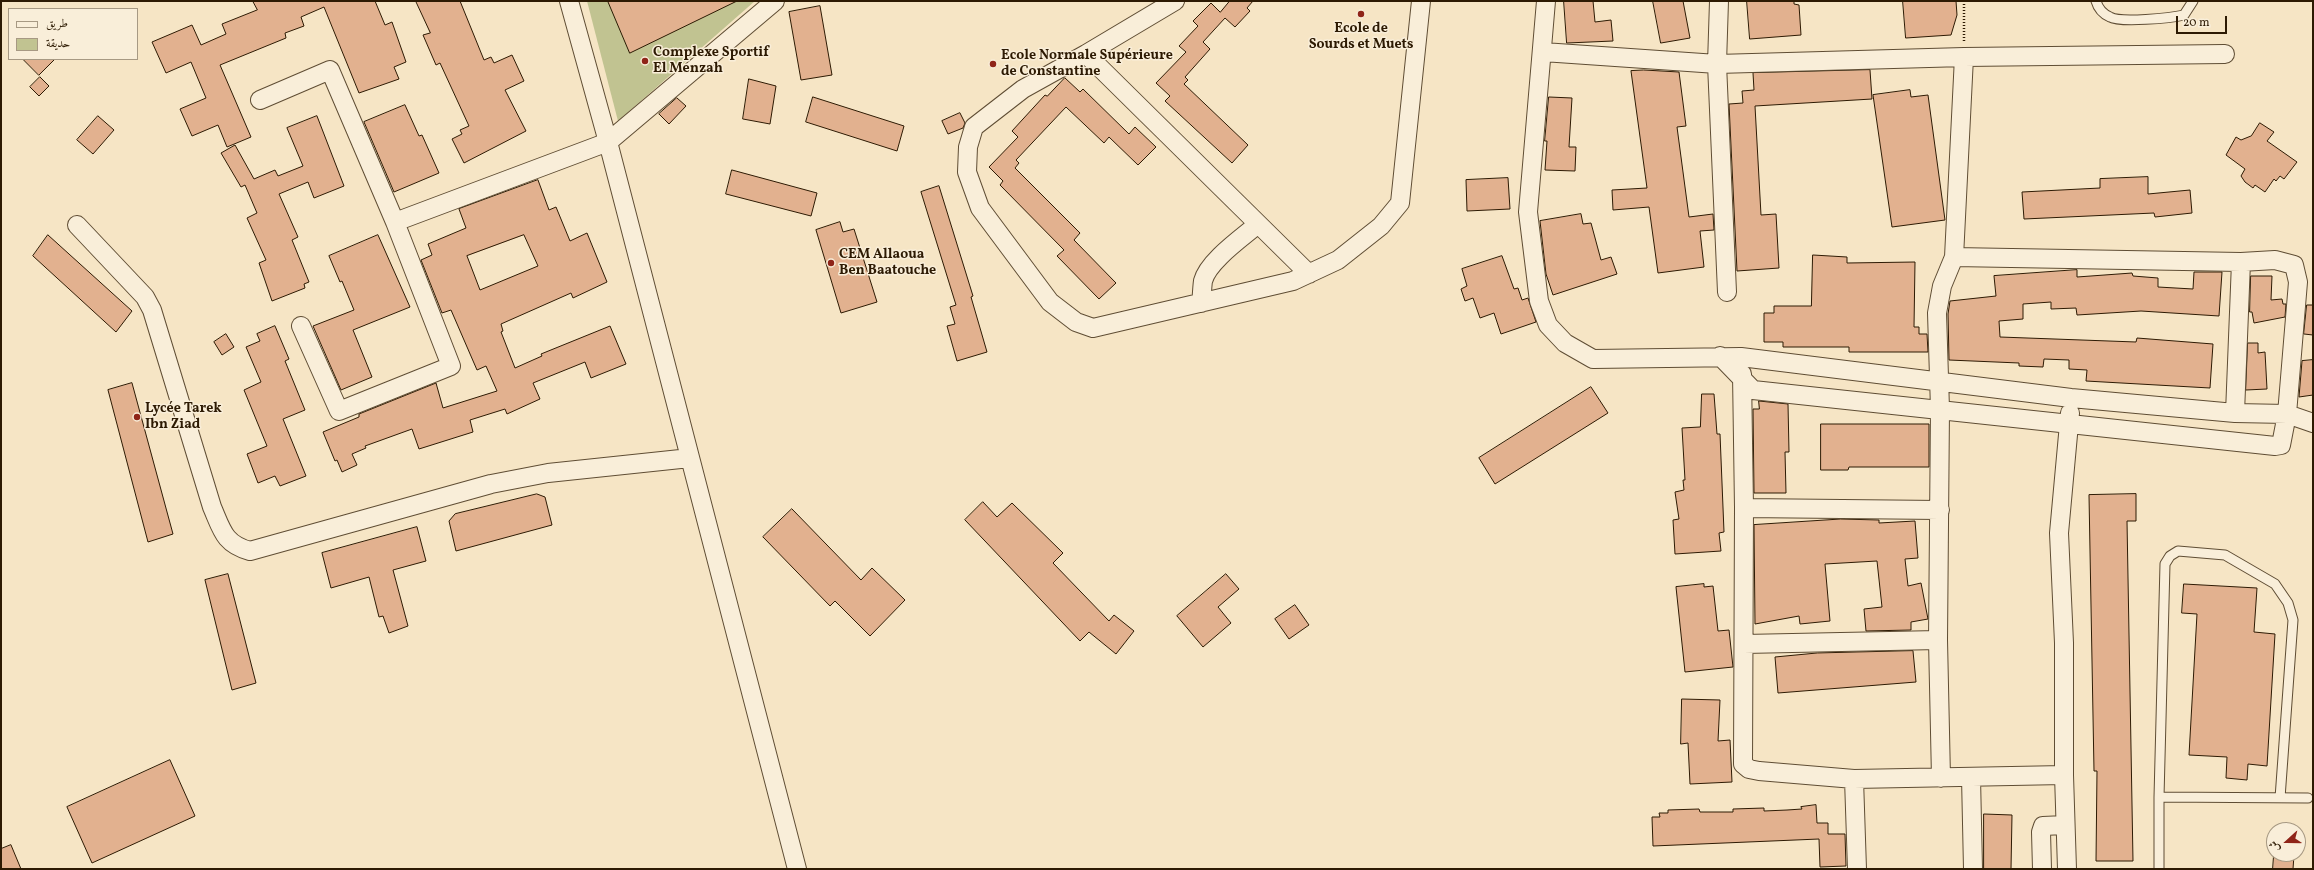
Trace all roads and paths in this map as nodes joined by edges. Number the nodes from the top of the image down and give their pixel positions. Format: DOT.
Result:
graph roads {
  1 [pos="569,1"];
  2 [pos="775,1"];
  3 [pos="1175,1"];
  4 [pos="1421,1"];
  5 [pos="1546,1"];
  6 [pos="1719,1"];
  7 [pos="1964,1"];
  8 [pos="2096,1"];
  9 [pos="2194,1"];
  10 [pos="1543,52"];
  11 [pos="1086,54"];
  12 [pos="2225,54"];
  13 [pos="1964,57"];
  14 [pos="1717,64"];
  15 [pos="260,100"];
  16 [pos="608,142"];
  17 [pos="395,222"];
  18 [pos="1258,224"];
  19 [pos="77,225"];
  20 [pos="1954,257"];
  21 [pos="2241,262"];
  22 [pos="1309,274"];
  23 [pos="1727,292"];
  24 [pos="1201,303"];
  25 [pos="301,326"];
  26 [pos="1720,356"];
  27 [pos="1741,357"];
  28 [pos="1938,381"];
  29 [pos="1742,382"];
  30 [pos="2071,398"];
  31 [pos="1940,409"];
  32 [pos="2235,413"];
  33 [pos="2287,414"];
  34 [pos="2313,423"];
  35 [pos="2069,424"];
  36 [pos="690,458"];
  37 [pos="1744,508"];
  38 [pos="1940,510"];
  39 [pos="1938,640"];
  40 [pos="1744,644"];
  41 [pos="2064,775"];
  42 [pos="1971,777"];
  43 [pos="1941,778"];
  44 [pos="1854,779"];
  45 [pos="2158,797"];
  46 [pos="2280,798"];
  47 [pos="2308,798"];
  48 [pos="2066,825"];
  49 [pos="797,869"];
  50 [pos="1857,869"];
  51 [pos="1973,869"];
  52 [pos="2042,869"];
  53 [pos="2067,869"];
  54 [pos="2159,869"];
  1 -- 16 [label="street"];
  2 -- 16 [label="street"];
  3 -- 11 [label="street"];
  4 -- 22 [label="street"];
  5 -- 10 [label="street"];
  6 -- 14 [label="street"];
  7 -- 13 [label="path"];
  8 -- 9 [label="lane"];
  10 -- 14 [label="street"];
  10 -- 26 [label="street"];
  11 -- 18 [label="street"];
  11 -- 24 [label="street"];
  12 -- 13 [label="street"];
  13 -- 14 [label="street"];
  13 -- 20 [label="street"];
  14 -- 23 [label="street"];
  15 -- 17 [label="street"];
  16 -- 17 [label="street"];
  16 -- 36 [label="street"];
  17 -- 25 [label="street"];
  18 -- 22 [label="street"];
  18 -- 24 [label="street"];
  19 -- 36 [label="street"];
  20 -- 21 [label="street"];
  20 -- 28 [label="street"];
  21 -- 32 [label="street"];
  21 -- 33 [label="street"];
  22 -- 24 [label="street"];
  26 -- 27 [label="street"];
  26 -- 29 [label="street"];
  27 -- 28 [label="street"];
  27 -- 29 [label="street"];
  28 -- 30 [label="street"];
  28 -- 31 [label="street"];
  29 -- 31 [label="street"];
  29 -- 37 [label="street"];
  30 -- 32 [label="street"];
  30 -- 35 [label="street"];
  31 -- 35 [label="street"];
  31 -- 38 [label="street"];
  32 -- 33 [label="street"];
  33 -- 34 [label="street"];
  33 -- 35 [label="street"];
  35 -- 41 [label="street"];
  36 -- 49 [label="street"];
  37 -- 38 [label="street"];
  37 -- 40 [label="street"];
  38 -- 39 [label="street"];
  39 -- 40 [label="street"];
  39 -- 43 [label="street"];
  40 -- 44 [label="street"];
  41 -- 42 [label="street"];
  41 -- 48 [label="street"];
  42 -- 43 [label="street"];
  42 -- 51 [label="street"];
  43 -- 44 [label="street"];
  44 -- 50 [label="street"];
  45 -- 46 [label="lane"];
  45 -- 46 [label="lane"];
  45 -- 54 [label="lane"];
  46 -- 47 [label="lane"];
  48 -- 52 [label="street"];
  48 -- 53 [label="street"];
}
